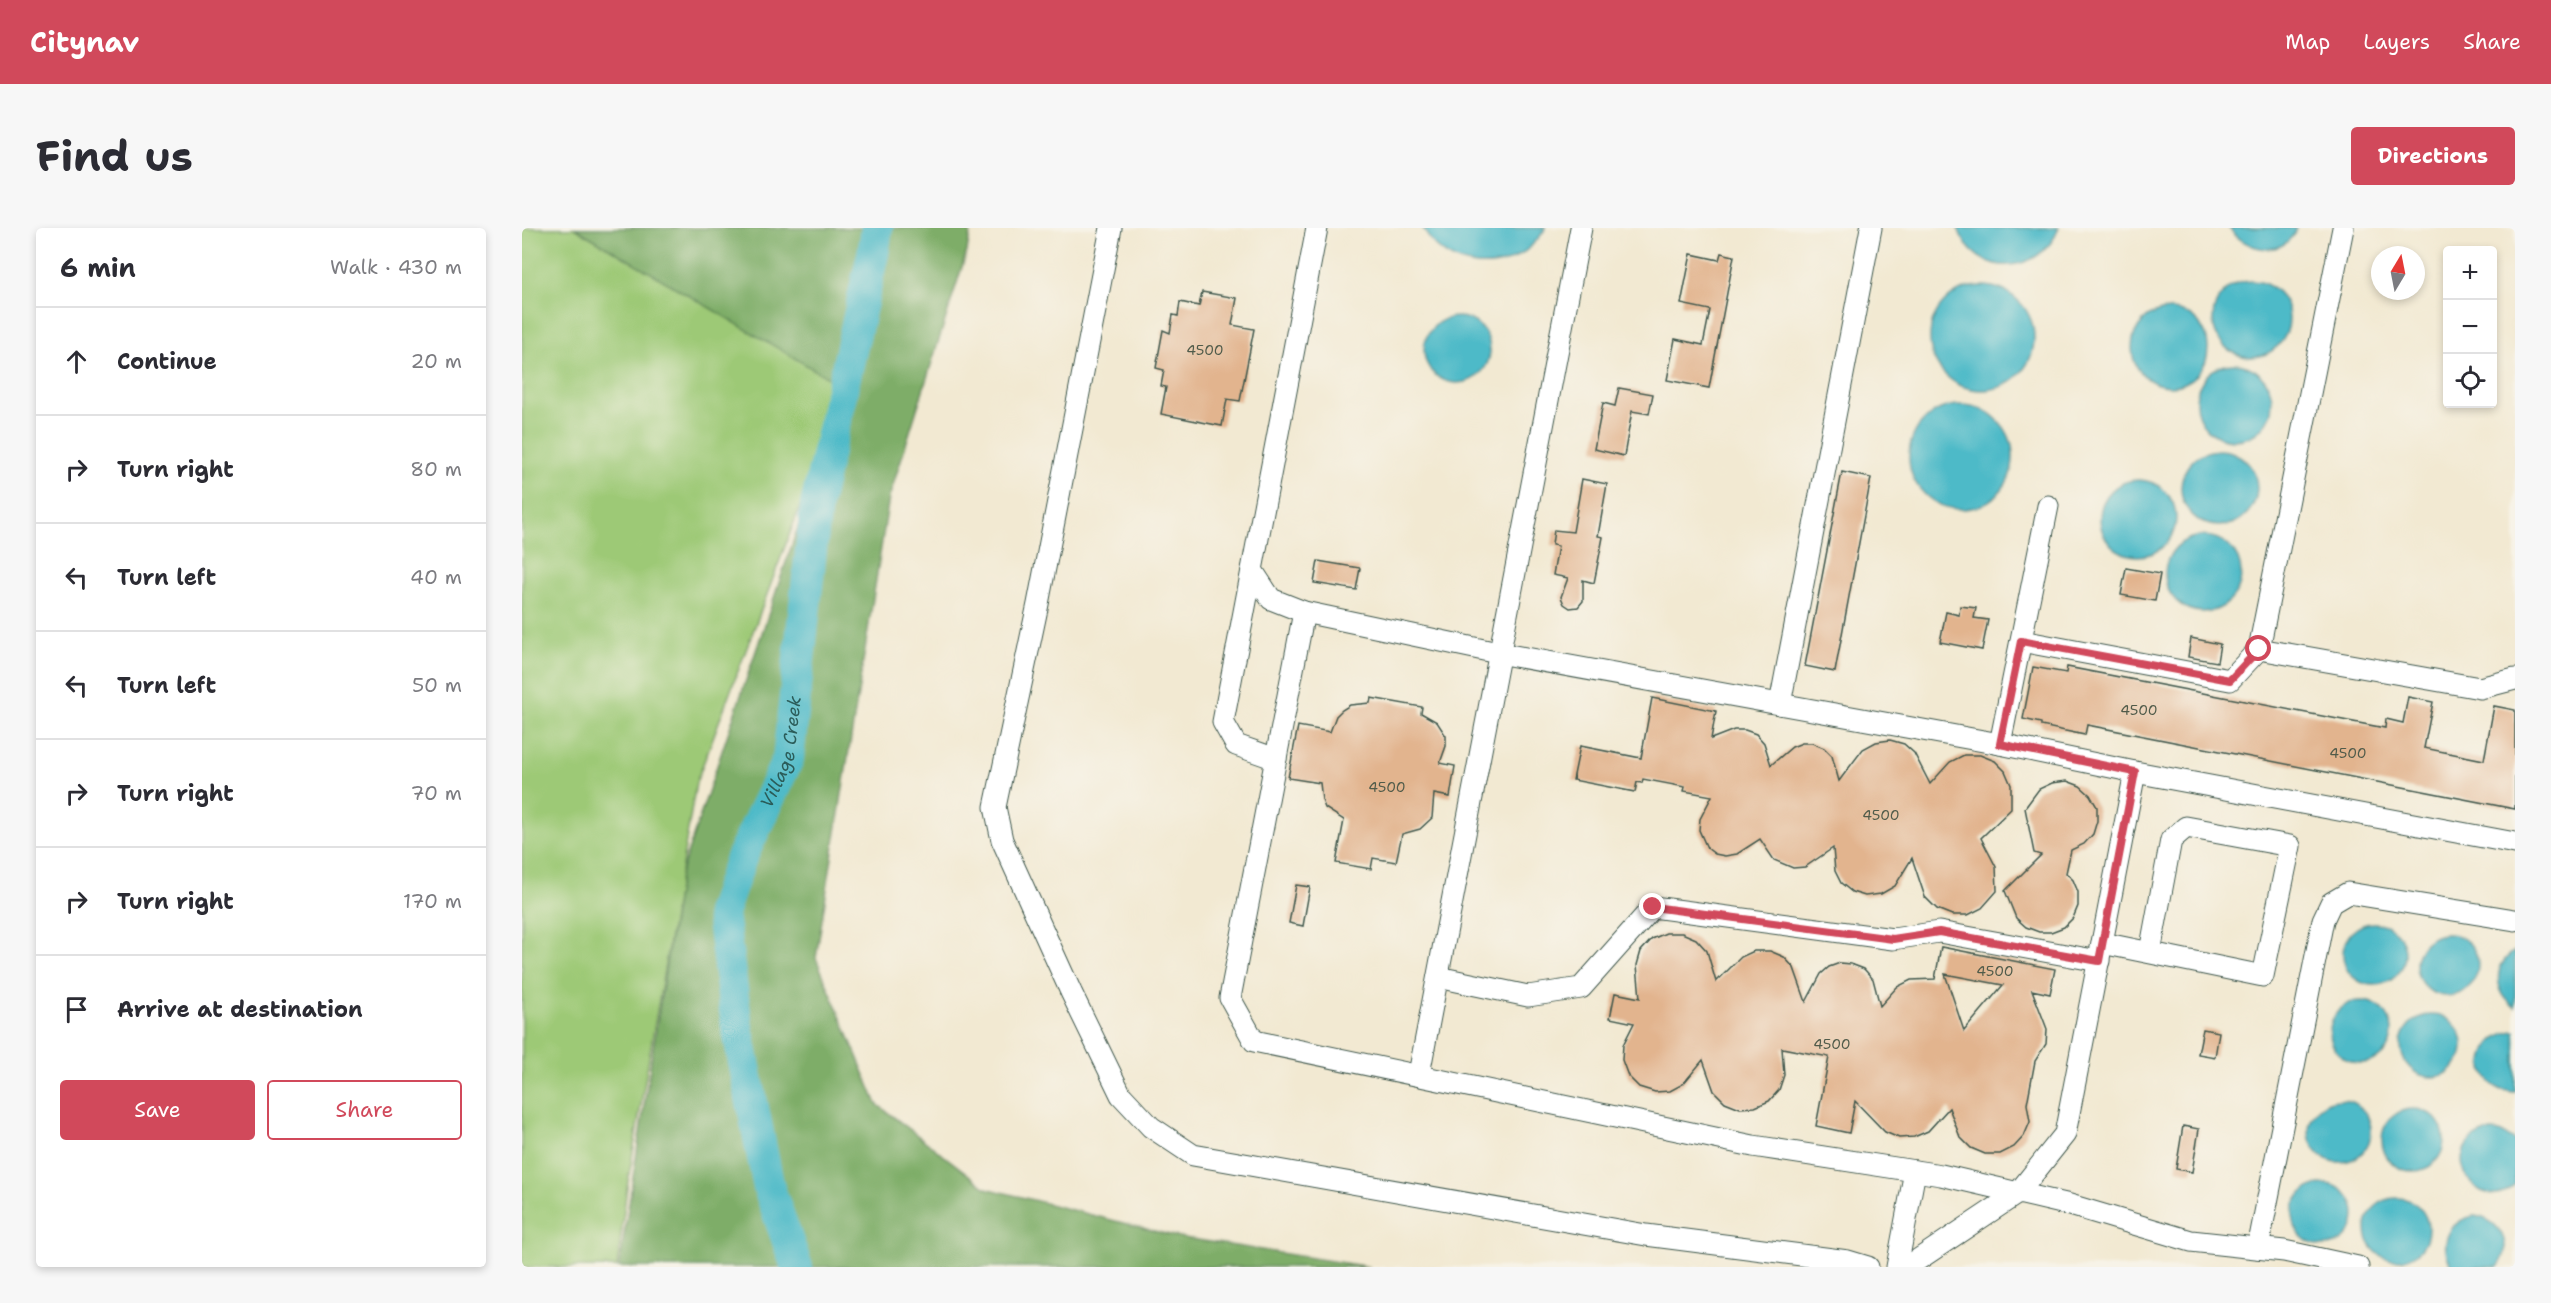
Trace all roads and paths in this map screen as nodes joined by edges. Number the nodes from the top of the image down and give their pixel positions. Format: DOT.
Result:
graph roads {
  1 [pos="1111,228"];
  2 [pos="1317,228"];
  3 [pos="1581,228"];
  4 [pos="1870,228"];
  5 [pos="2343,228"];
  6 [pos="2048,506"];
  7 [pos="1252,570"];
  8 [pos="1304,612"];
  9 [pos="2021,641"];
  10 [pos="2259,649"];
  11 [pos="1498,653"];
  12 [pos="2515,679"];
  13 [pos="1779,704"];
  14 [pos="2000,744"];
  15 [pos="1276,759"];
  16 [pos="2135,772"];
  17 [pos="2515,843"];
  18 [pos="2515,920"];
  19 [pos="2101,952"];
  20 [pos="2150,952"];
  21 [pos="1437,977"];
  22 [pos="1419,1074"];
  23 [pos="1915,1171"];
  24 [pos="2018,1193"];
  25 [pos="2258,1248"];
  26 [pos="1868,1267"];
  27 [pos="1897,1267"];
  28 [pos="1907,1267"];
  29 [pos="2358,1267"];
  1 -- 26 [label="lane"];
  2 -- 7 [label="lane"];
  3 -- 11 [label="lane"];
  4 -- 13 [label="lane"];
  5 -- 10 [label="lane"];
  6 -- 9 [label="lane"];
  7 -- 8 [label="lane"];
  7 -- 15 [label="lane"];
  8 -- 11 [label="lane"];
  8 -- 15 [label="lane"];
  9 -- 10 [label="lane"];
  9 -- 14 [label="lane"];
  10 -- 12 [label="lane"];
  11 -- 13 [label="lane"];
  11 -- 21 [label="lane"];
  13 -- 14 [label="lane"];
  14 -- 16 [label="lane"];
  15 -- 22 [label="lane"];
  16 -- 17 [label="lane"];
  16 -- 19 [label="lane"];
  18 -- 25 [label="lane"];
  19 -- 20 [label="lane"];
  19 -- 21 [label="lane"];
  19 -- 24 [label="lane"];
  20 -- 20 [label="lane"];
  21 -- 22 [label="lane"];
  22 -- 23 [label="lane"];
  23 -- 24 [label="lane"];
  23 -- 27 [label="lane"];
  24 -- 25 [label="lane"];
  24 -- 28 [label="lane"];
  25 -- 29 [label="lane"];
}
